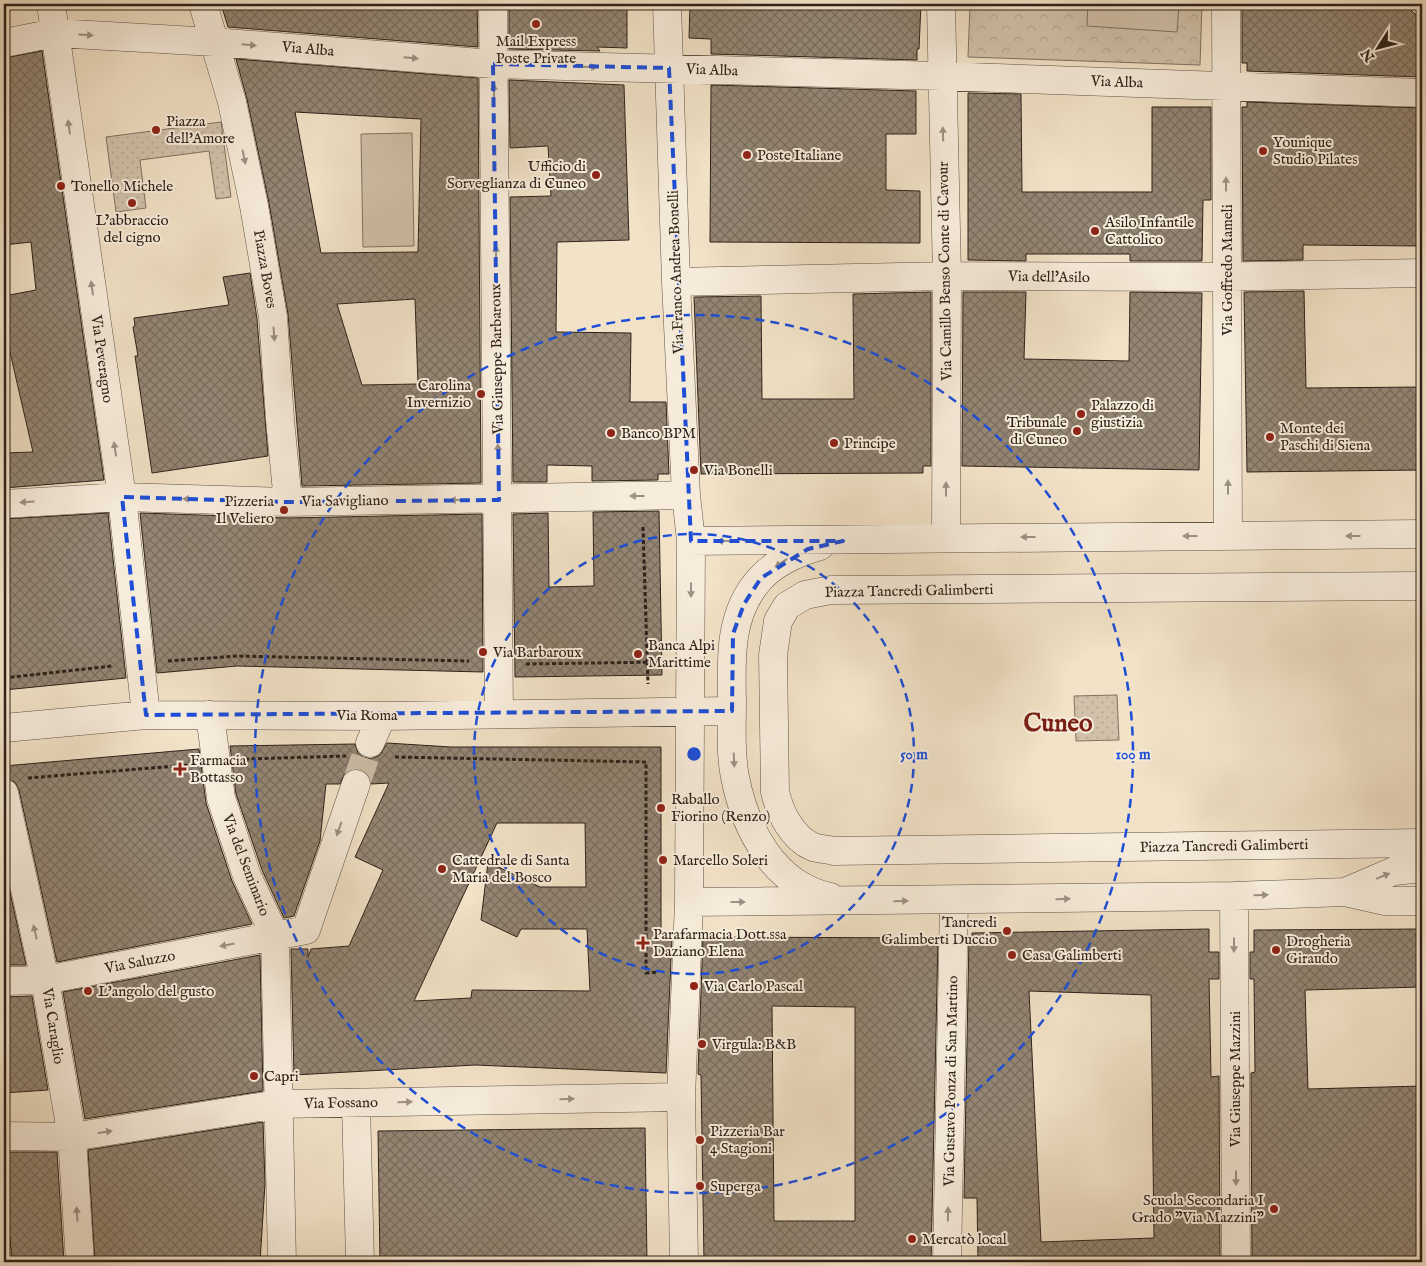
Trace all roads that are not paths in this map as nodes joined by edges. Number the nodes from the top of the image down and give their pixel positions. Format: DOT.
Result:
graph roads {
  1 [pos="51,4"];
  2 [pos="203,4"];
  3 [pos="493,4"];
  4 [pos="667,4"];
  5 [pos="941,4"];
  6 [pos="1226,4"];
  7 [pos="55,33"];
  8 [pos="214,42"];
  9 [pos="4,43"];
  10 [pos="493,64"];
  11 [pos="669,68"];
  12 [pos="941,76"];
  13 [pos="1226,85"];
  14 [pos="1422,93"];
  15 [pos="1422,273"];
  16 [pos="947,276"];
  17 [pos="1227,276"];
  18 [pos="676,282"];
  19 [pos="686,495"];
  20 [pos="122,497"];
  21 [pos="499,500"];
  22 [pos="288,502"];
  23 [pos="4,504"];
  24 [pos="1228,536"];
  25 [pos="946,538"];
  26 [pos="1415,538"];
  27 [pos="691,541"];
  28 [pos="843,541"];
  29 [pos="1422,586"];
  30 [pos="732,711"];
  31 [pos="691,712"];
  32 [pos="499,714"];
  33 [pos="146,715"];
  34 [pos="210,716"];
  35 [pos="382,716"];
  36 [pos="4,728"];
  37 [pos="368,752"];
  38 [pos="356,784"];
  39 [pos="4,793"];
  40 [pos="1422,843"];
  41 [pos="1422,868"];
  42 [pos="1345,892"];
  43 [pos="1234,896"];
  44 [pos="954,900"];
  45 [pos="852,901"];
  46 [pos="1422,901"];
  47 [pos="689,902"];
  48 [pos="275,936"];
  49 [pos="45,980"];
  50 [pos="4,981"];
  51 [pos="681,1098"];
  52 [pos="356,1103"];
  53 [pos="278,1104"];
  54 [pos="4,1136"];
  55 [pos="72,1137"];
  56 [pos="80,1262"];
  57 [pos="282,1262"];
  58 [pos="360,1262"];
  59 [pos="684,1262"];
  60 [pos="947,1262"];
  61 [pos="1236,1262"];
  1 -- 7 [label="street, Via Peveragno"];
  2 -- 8 [label="street, Piazza Boves"];
  3 -- 10 [label="street, Via Giuseppe Barbaroux"];
  4 -- 11 [label="street, Via Franco Andrea Bonelli"];
  5 -- 12 [label="street, Via Camillo Benso Conte di Cavour"];
  6 -- 13 [label="street, Via Goffredo Mameli"];
  7 -- 8 [label="street, Via Alba, one-way"];
  7 -- 9 [label="street, Via Alba"];
  20 -- 7 [label="street, Via Peveragno, one-way"];
  8 -- 10 [label="street, Via Alba, one-way"];
  8 -- 22 [label="street, Piazza Boves, one-way"];
  10 -- 11 [label="street, Via Alba, one-way"];
  21 -- 10 [label="street, Via Giuseppe Barbaroux, one-way"];
  11 -- 12 [label="street, Via Alba"];
  11 -- 18 [label="street, Via Franco Andrea Bonelli"];
  12 -- 13 [label="street, Via Alba"];
  16 -- 12 [label="street, Via Camillo Benso Conte di Cavour, one-way"];
  13 -- 14 [label="street, Via Alba"];
  17 -- 13 [label="street, Via Goffredo Mameli, one-way"];
  15 -- 17 [label="street, Via dell'Asilo"];
  16 -- 17 [label="street, Via dell'Asilo"];
  16 -- 18 [label="street, Via dell'Asilo"];
  25 -- 16 [label="street, Via Camillo Benso Conte di Cavour, one-way"];
  24 -- 17 [label="street, Via Goffredo Mameli, one-way"];
  18 -- 19 [label="street, Via Franco Andrea Bonelli"];
  19 -- 21 [label="street, Via Savigliano, one-way"];
  19 -- 27 [label="street, Via Franco Andrea Bonelli"];
  22 -- 20 [label="street, Via Savigliano, one-way"];
  20 -- 23 [label="street, Via Savigliano, one-way"];
  20 -- 33 [label="street, Via Peveragno"];
  21 -- 22 [label="street, Via Savigliano, one-way"];
  21 -- 32 [label="street, Via Giuseppe Barbaroux"];
  24 -- 25 [label="street, one-way"];
  26 -- 24 [label="street, one-way"];
  25 -- 28 [label="street"];
  28 -- 27 [label="street, one-way"];
  27 -- 31 [label="street, one-way"];
  28 -- 30 [label="street, one-way"];
  29 -- 40 [label="street, Piazza Tancredi Galimberti"];
  30 -- 31 [label="street, Via Roma"];
  30 -- 45 [label="street, one-way"];
  31 -- 32 [label="street, Via Roma"];
  31 -- 47 [label="street"];
  32 -- 35 [label="street, Via Roma"];
  33 -- 34 [label="street, Via Roma"];
  33 -- 36 [label="street, Via Roma"];
  34 -- 35 [label="street, Via Roma"];
  34 -- 48 [label="street, Via del Seminario"];
  35 -- 37 [label="street"];
  38 -- 48 [label="street, Via Saluzzo, one-way"];
  49 -- 39 [label="street, Via Caraglio, one-way"];
  42 -- 41 [label="street, one-way"];
  43 -- 42 [label="street, one-way"];
  42 -- 46 [label="street"];
  44 -- 43 [label="street, one-way"];
  43 -- 61 [label="street, Via Giuseppe Mazzini, one-way"];
  45 -- 44 [label="street, one-way"];
  60 -- 44 [label="street, Via Gustavo Ponza di San Martino, one-way"];
  47 -- 45 [label="street, one-way"];
  47 -- 51 [label="street"];
  48 -- 49 [label="street, Via Saluzzo, one-way"];
  48 -- 53 [label="street, Via del Seminario"];
  49 -- 50 [label="street, Via Saluzzo"];
  49 -- 55 [label="street, Via Caraglio"];
  52 -- 51 [label="street, Via Fossano, one-way"];
  51 -- 59 [label="street"];
  52 -- 53 [label="street, Via Fossano"];
  52 -- 58 [label="street"];
  55 -- 53 [label="street, Via Fossano, one-way"];
  53 -- 57 [label="street, Via del Seminario"];
  54 -- 55 [label="street, Via Fossano"];
  56 -- 55 [label="street, Via Caraglio, one-way"];
}
